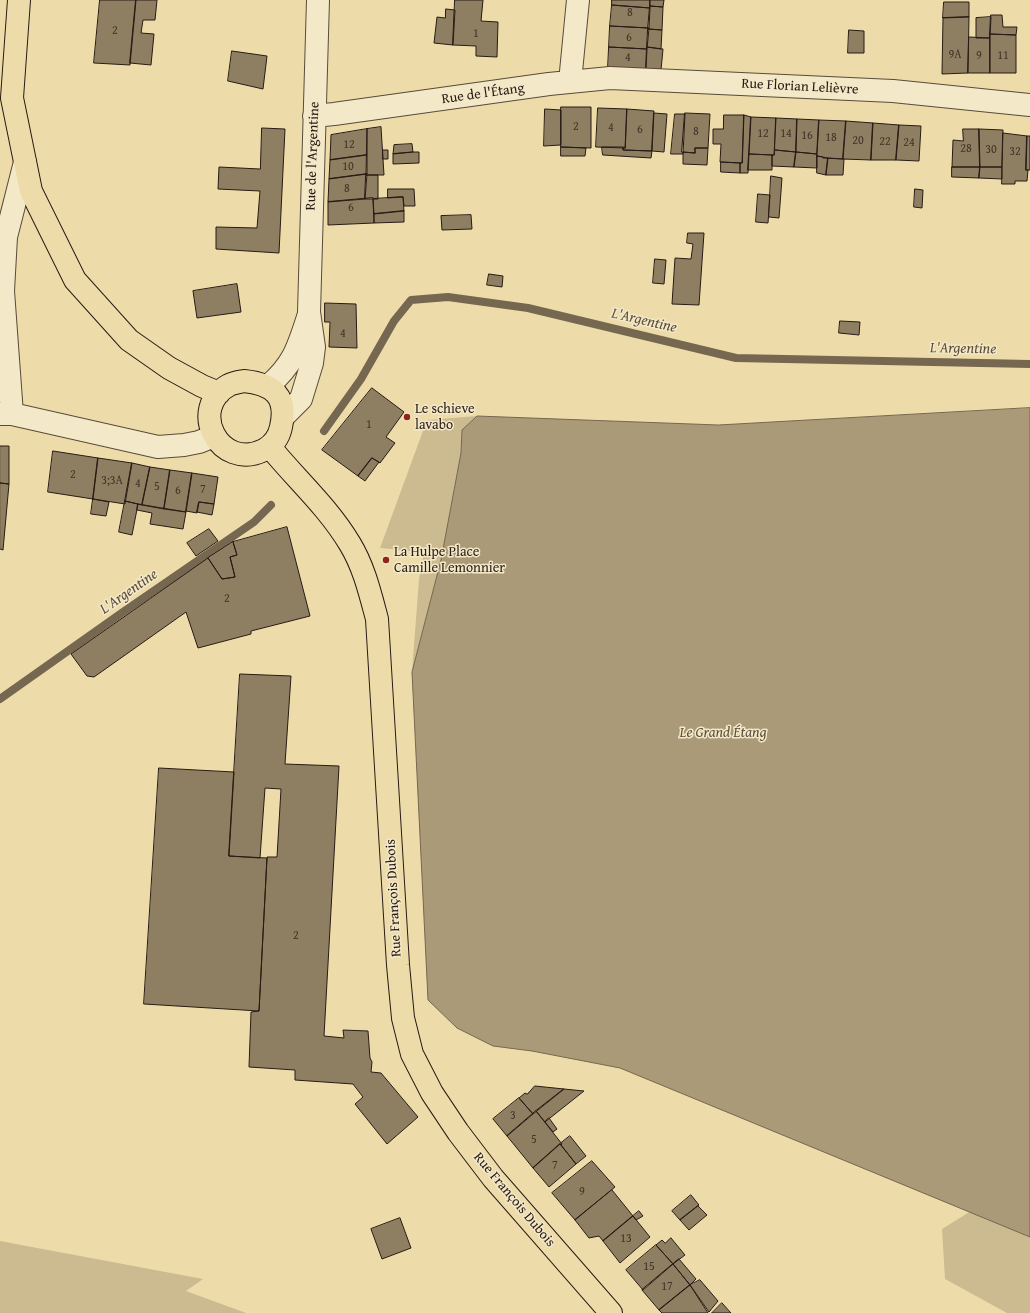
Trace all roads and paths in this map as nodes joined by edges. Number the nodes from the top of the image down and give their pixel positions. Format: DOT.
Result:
graph roads {
  1 [pos="19,0"];
  2 [pos="318,0"];
  3 [pos="578,0"];
  4 [pos="570,82"];
  5 [pos="1030,105"];
  6 [pos="314,116"];
  7 [pos="25,162"];
  8 [pos="309,312"];
  9 [pos="268,386"];
  10 [pos="219,393"];
  11 [pos="6,414"];
  12 [pos="283,417"];
  13 [pos="214,436"];
  14 [pos="270,446"];
  15 [pos="611,1313"];
  1 -- 7 [label="main road"];
  2 -- 6 [label="street, Rue de l'Argentine"];
  3 -- 4 [label="street"];
  4 -- 5 [label="street, Rue Florian Lelièvre"];
  4 -- 6 [label="street, Rue de l'Étang"];
  6 -- 8 [label="street, Rue de l'Argentine"];
  7 -- 10 [label="main road"];
  7 -- 11 [label="street"];
  8 -- 9 [label="street, Rue de l'Argentine"];
  8 -- 12 [label="street, Rue de l'Argentine"];
  9 -- 10 [label="main road"];
  9 -- 12 [label="main road"];
  10 -- 13 [label="main road"];
  11 -- 13 [label="street"];
  12 -- 14 [label="main road"];
  13 -- 14 [label="main road"];
  14 -- 15 [label="main road, Rue François Dubois"];
}
